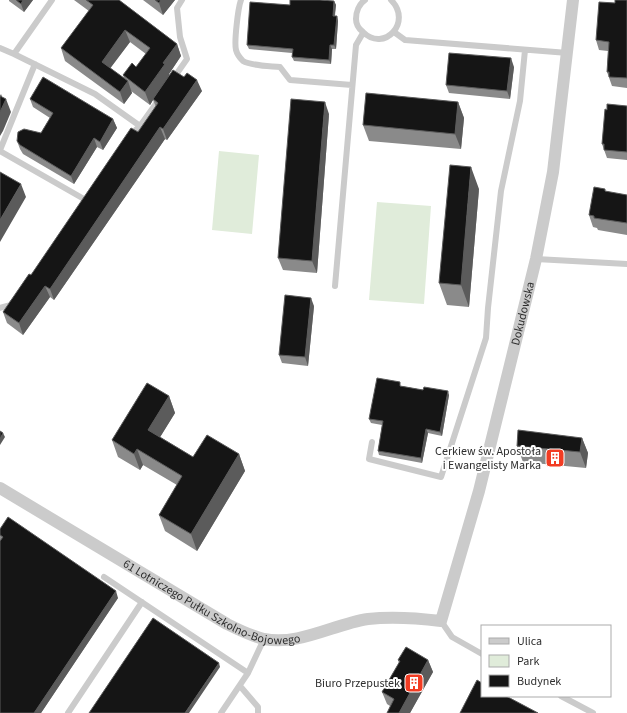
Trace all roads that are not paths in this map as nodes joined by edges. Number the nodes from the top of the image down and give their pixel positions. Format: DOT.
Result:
graph roads {
  1 [pos="52,0"];
  2 [pos="182,0"];
  3 [pos="241,0"];
  4 [pos="391,0"];
  5 [pos="573,0"];
  6 [pos="362,1"];
  7 [pos="398,2"];
  8 [pos="394,32"];
  9 [pos="363,33"];
  10 [pos="0,48"];
  11 [pos="525,50"];
  12 [pos="14,54"];
  13 [pos="568,54"];
  14 [pos="34,64"];
  15 [pos="170,84"];
  16 [pos="352,85"];
  17 [pos="166,90"];
  18 [pos="140,126"];
  19 [pos="124,141"];
  20 [pos="0,151"];
  21 [pos="88,193"];
  22 [pos="84,199"];
  23 [pos="80,206"];
  24 [pos="536,259"];
  25 [pos="627,264"];
  26 [pos="335,286"];
  27 [pos="15,299"];
  28 [pos="0,308"];
  29 [pos="372,442"];
  30 [pos="0,488"];
  31 [pos="104,577"];
  32 [pos="142,602"];
  33 [pos="441,621"];
  34 [pos="264,639"];
  35 [pos="481,653"];
  36 [pos="248,673"];
  37 [pos="240,686"];
  38 [pos="563,697"];
  39 [pos="68,713"];
  40 [pos="221,713"];
  41 [pos="258,713"];
  42 [pos="593,713"];
  1 -- 12 [label="lane"];
  2 -- 15 [label="lane"];
  3 -- 16 [label="lane"];
  4 -- 7 [label="lane"];
  5 -- 13 [label="street, Dokudowska"];
  6 -- 9 [label="lane"];
  7 -- 8 [label="lane"];
  8 -- 9 [label="lane"];
  8 -- 11 [label="lane"];
  9 -- 16 [label="lane"];
  10 -- 12 [label="lane"];
  11 -- 13 [label="lane"];
  11 -- 29 [label="lane"];
  12 -- 14 [label="lane"];
  13 -- 24 [label="street, Dokudowska"];
  14 -- 18 [label="lane"];
  14 -- 20 [label="lane"];
  16 -- 26 [label="lane"];
  17 -- 18 [label="lane"];
  18 -- 19 [label="lane"];
  20 -- 22 [label="lane"];
  21 -- 22 [label="lane"];
  22 -- 23 [label="lane"];
  24 -- 25 [label="lane"];
  24 -- 33 [label="street, Dokudowska"];
  27 -- 28 [label="lane"];
  30 -- 34 [label="street, 61 Lotniczego Pułku Szkolno-Bojowego"];
  31 -- 32 [label="lane"];
  32 -- 36 [label="lane"];
  32 -- 39 [label="lane"];
  33 -- 34 [label="street, 61 Lotniczego Pułku Szkolno-Bojowego"];
  33 -- 35 [label="lane"];
  34 -- 36 [label="lane"];
  36 -- 37 [label="lane"];
  37 -- 40 [label="lane"];
  37 -- 41 [label="lane"];
  38 -- 42 [label="lane"];
}
